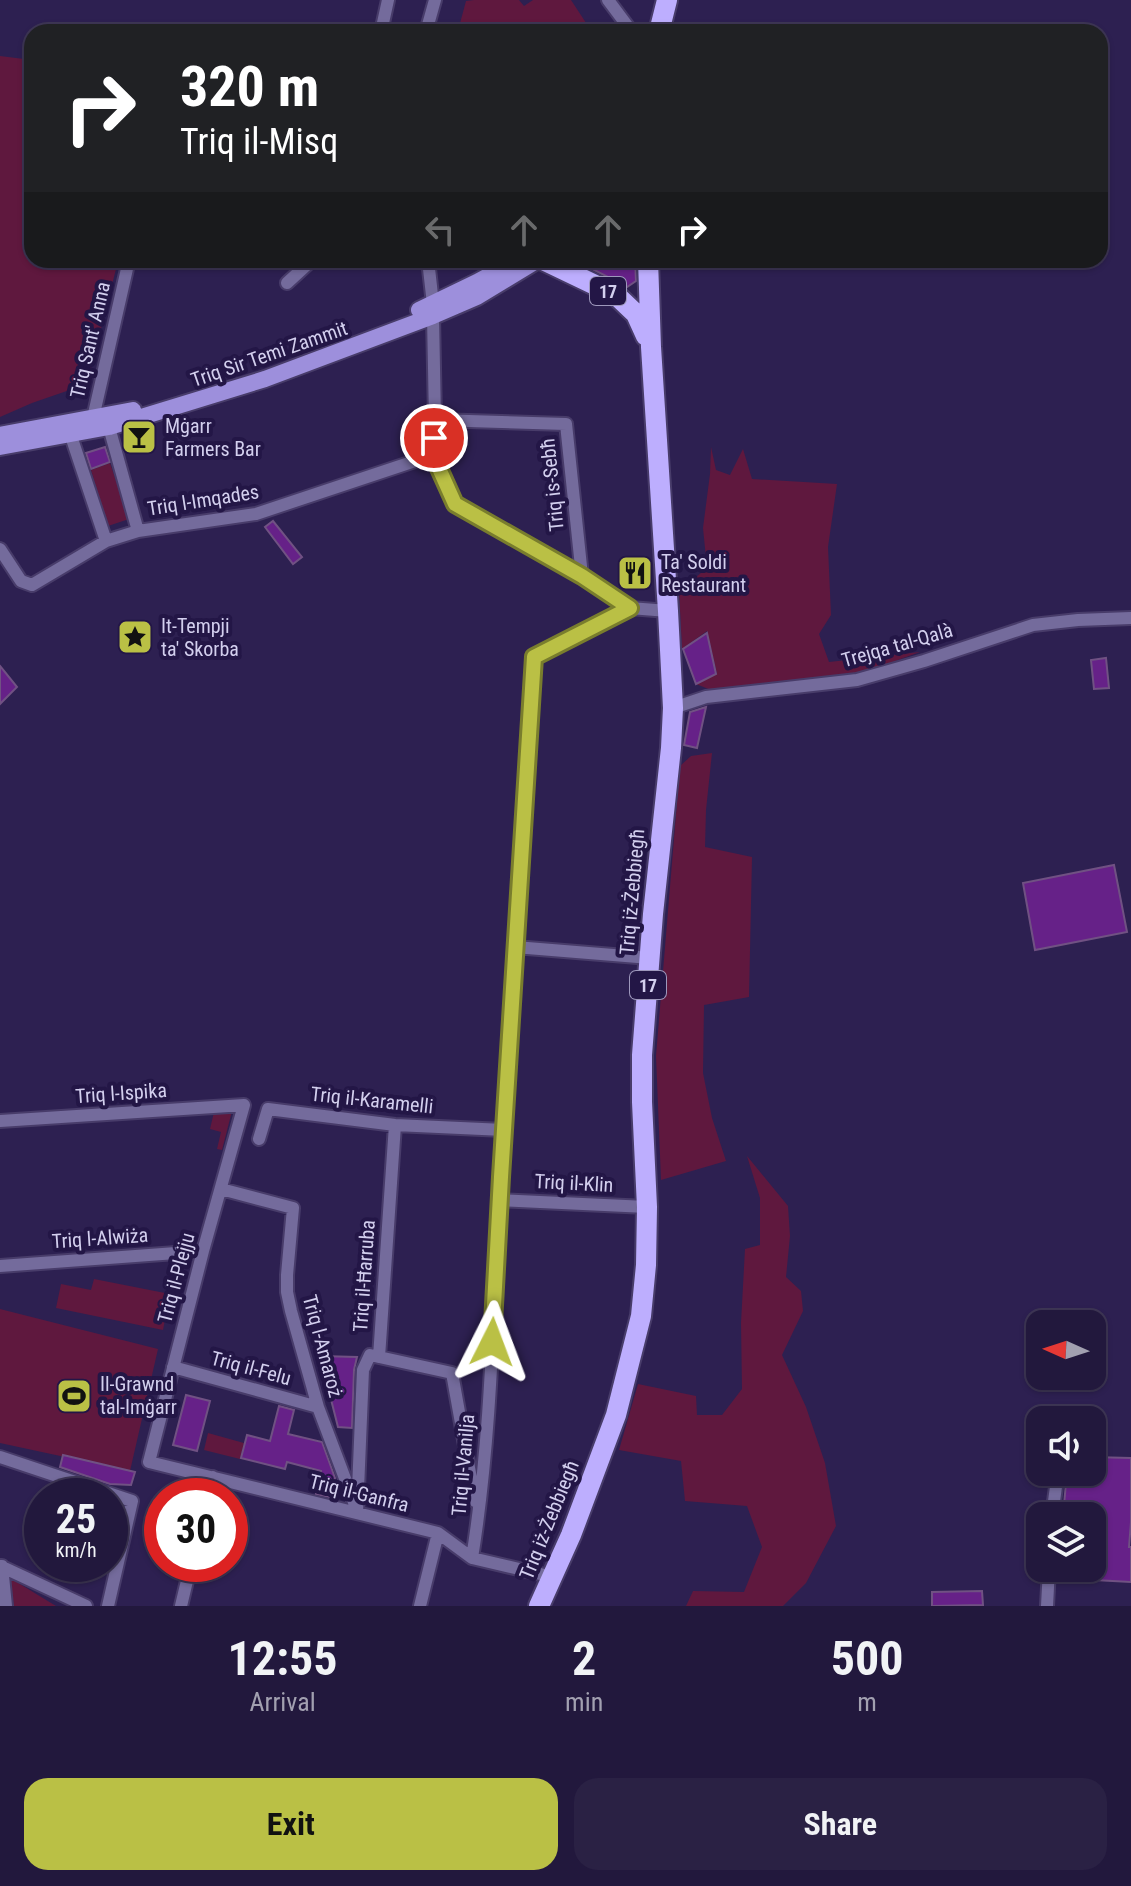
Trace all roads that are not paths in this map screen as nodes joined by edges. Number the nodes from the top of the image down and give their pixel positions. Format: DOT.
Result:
graph roads {
  1 [pos="388,0"];
  2 [pos="435,0"];
  3 [pos="608,0"];
  4 [pos="656,0"];
  5 [pos="667,0"];
  6 [pos="383,24"];
  7 [pos="428,24"];
  8 [pos="626,24"];
  9 [pos="651,24"];
  10 [pos="661,24"];
  11 [pos="128,268"];
  12 [pos="303,268"];
  13 [pos="429,268"];
  14 [pos="502,268"];
  15 [pos="526,268"];
  16 [pos="557,268"];
  17 [pos="648,269"];
  18 [pos="287,283"];
  19 [pos="616,295"];
  20 [pos="433,310"];
  21 [pos="651,347"];
  22 [pos="435,420"];
  23 [pos="99,425"];
  24 [pos="70,433"];
  25 [pos="0,435"];
  26 [pos="0,447"];
  27 [pos="433,455"];
  28 [pos="138,531"];
  29 [pos="106,541"];
  30 [pos="0,549"];
  31 [pos="582,576"];
  32 [pos="630,608"];
  33 [pos="668,611"];
  34 [pos="1131,618"];
  35 [pos="673,708"];
  36 [pos="515,947"];
  37 [pos="650,958"];
  38 [pos="244,1105"];
  39 [pos="0,1121"];
  40 [pos="395,1125"];
  41 [pos="504,1130"];
  42 [pos="259,1139"];
  43 [pos="221,1189"];
  44 [pos="499,1200"];
  45 [pos="647,1207"];
  46 [pos="203,1251"];
  47 [pos="0,1266"];
  48 [pos="379,1357"];
  49 [pos="173,1367"];
  50 [pos="318,1407"];
  51 [pos="0,1457"];
  52 [pos="149,1462"];
  53 [pos="213,1477"];
  54 [pos="357,1513"];
  55 [pos="478,1519"];
  56 [pos="438,1533"];
  57 [pos="472,1558"];
  58 [pos="1,1566"];
  59 [pos="553,1577"];
  60 [pos="187,1582"];
  61 [pos="1048,1582"];
  62 [pos="6,1606"];
  63 [pos="86,1606"];
  64 [pos="108,1606"];
  65 [pos="181,1606"];
  66 [pos="420,1606"];
  67 [pos="539,1606"];
  68 [pos="1047,1606"];
  1 -- 6 [label="street"];
  2 -- 7 [label="street"];
  3 -- 8 [label="street"];
  4 -- 9 [label="main road"];
  5 -- 10 [label="main road"];
  11 -- 23 [label="street, Triq Sant' Anna"];
  12 -- 18 [label="street"];
  13 -- 20 [label="street"];
  14 -- 20 [label="main road, Triq Sir Temi Zammit"];
  15 -- 20 [label="main road, Triq Sir Temi Zammit"];
  16 -- 19 [label="main road, 17"];
  17 -- 19 [label="main road"];
  17 -- 21 [label="main road, Triq iż-Żebbiegħ / 17"];
  19 -- 21 [label="main road, 17"];
  20 -- 22 [label="street"];
  20 -- 23 [label="main road, Triq Sir Temi Zammit"];
  21 -- 33 [label="main road, Triq iż-Żebbiegħ / 17"];
  22 -- 27 [label="street"];
  22 -- 31 [label="street, Triq is-Sebħ"];
  23 -- 24 [label="main road, Triq Sir Temi Zammit"];
  23 -- 25 [label="main road, Triq Sir Temi Zammit"];
  23 -- 28 [label="street, Triq Sant' Anna"];
  24 -- 26 [label="main road, Triq Sir Temi Zammit"];
  24 -- 29 [label="street"];
  27 -- 28 [label="street, Triq l-Imqades"];
  27 -- 31 [label="street"];
  28 -- 29 [label="street, Triq l-Imqades"];
  29 -- 30 [label="street, Triq l-Imqades"];
  31 -- 32 [label="street"];
  32 -- 33 [label="street"];
  32 -- 36 [label="street, Triq il-Vanilja"];
  33 -- 35 [label="main road, Triq iż-Żebbiegħ / 17"];
  34 -- 35 [label="street, Trejqa tal-Qalà"];
  35 -- 37 [label="main road, Triq iż-Żebbiegħ / 17"];
  36 -- 37 [label="street"];
  36 -- 41 [label="street, Triq il-Vanilja"];
  37 -- 45 [label="main road, Triq iż-Żebbiegħ / 17"];
  38 -- 39 [label="street, Triq l-Ispika"];
  38 -- 43 [label="street, Triq il-Plejju"];
  40 -- 41 [label="street, Triq il-Karamelli"];
  40 -- 42 [label="street, Triq il-Karamelli"];
  40 -- 48 [label="street, Triq il-Ħarruba"];
  41 -- 44 [label="street, Triq il-Vanilja"];
  43 -- 46 [label="street, Triq il-Plejju"];
  43 -- 50 [label="street, Triq l-Amaroż"];
  44 -- 45 [label="street, Triq il-Klin"];
  44 -- 55 [label="street, Triq il-Vanilja"];
  45 -- 59 [label="main road, Triq iż-Żebbiegħ / 17"];
  46 -- 47 [label="street, Triq l-Alwiża"];
  46 -- 49 [label="street, Triq il-Plejju"];
  48 -- 54 [label="street, Triq il-Ħarruba"];
  48 -- 55 [label="street"];
  49 -- 50 [label="street, Triq il-Felu"];
  49 -- 52 [label="street, Triq il-Plejju"];
  50 -- 54 [label="street, Triq l-Amaroż"];
  51 -- 64 [label="street"];
  52 -- 53 [label="street, Triq il-Ganfra"];
  53 -- 54 [label="street, Triq il-Ganfra"];
  54 -- 56 [label="street, Triq il-Ganfra"];
  55 -- 57 [label="street, Triq il-Vanilja"];
  56 -- 57 [label="street, Triq il-Ganfra"];
  56 -- 66 [label="street"];
  57 -- 59 [label="street, Triq il-Ganfra"];
  58 -- 62 [label="street"];
  58 -- 63 [label="street"];
  59 -- 67 [label="main road, Triq iż-Żebbiegħ / 17"];
  60 -- 65 [label="street"];
  61 -- 68 [label="street"];
}
